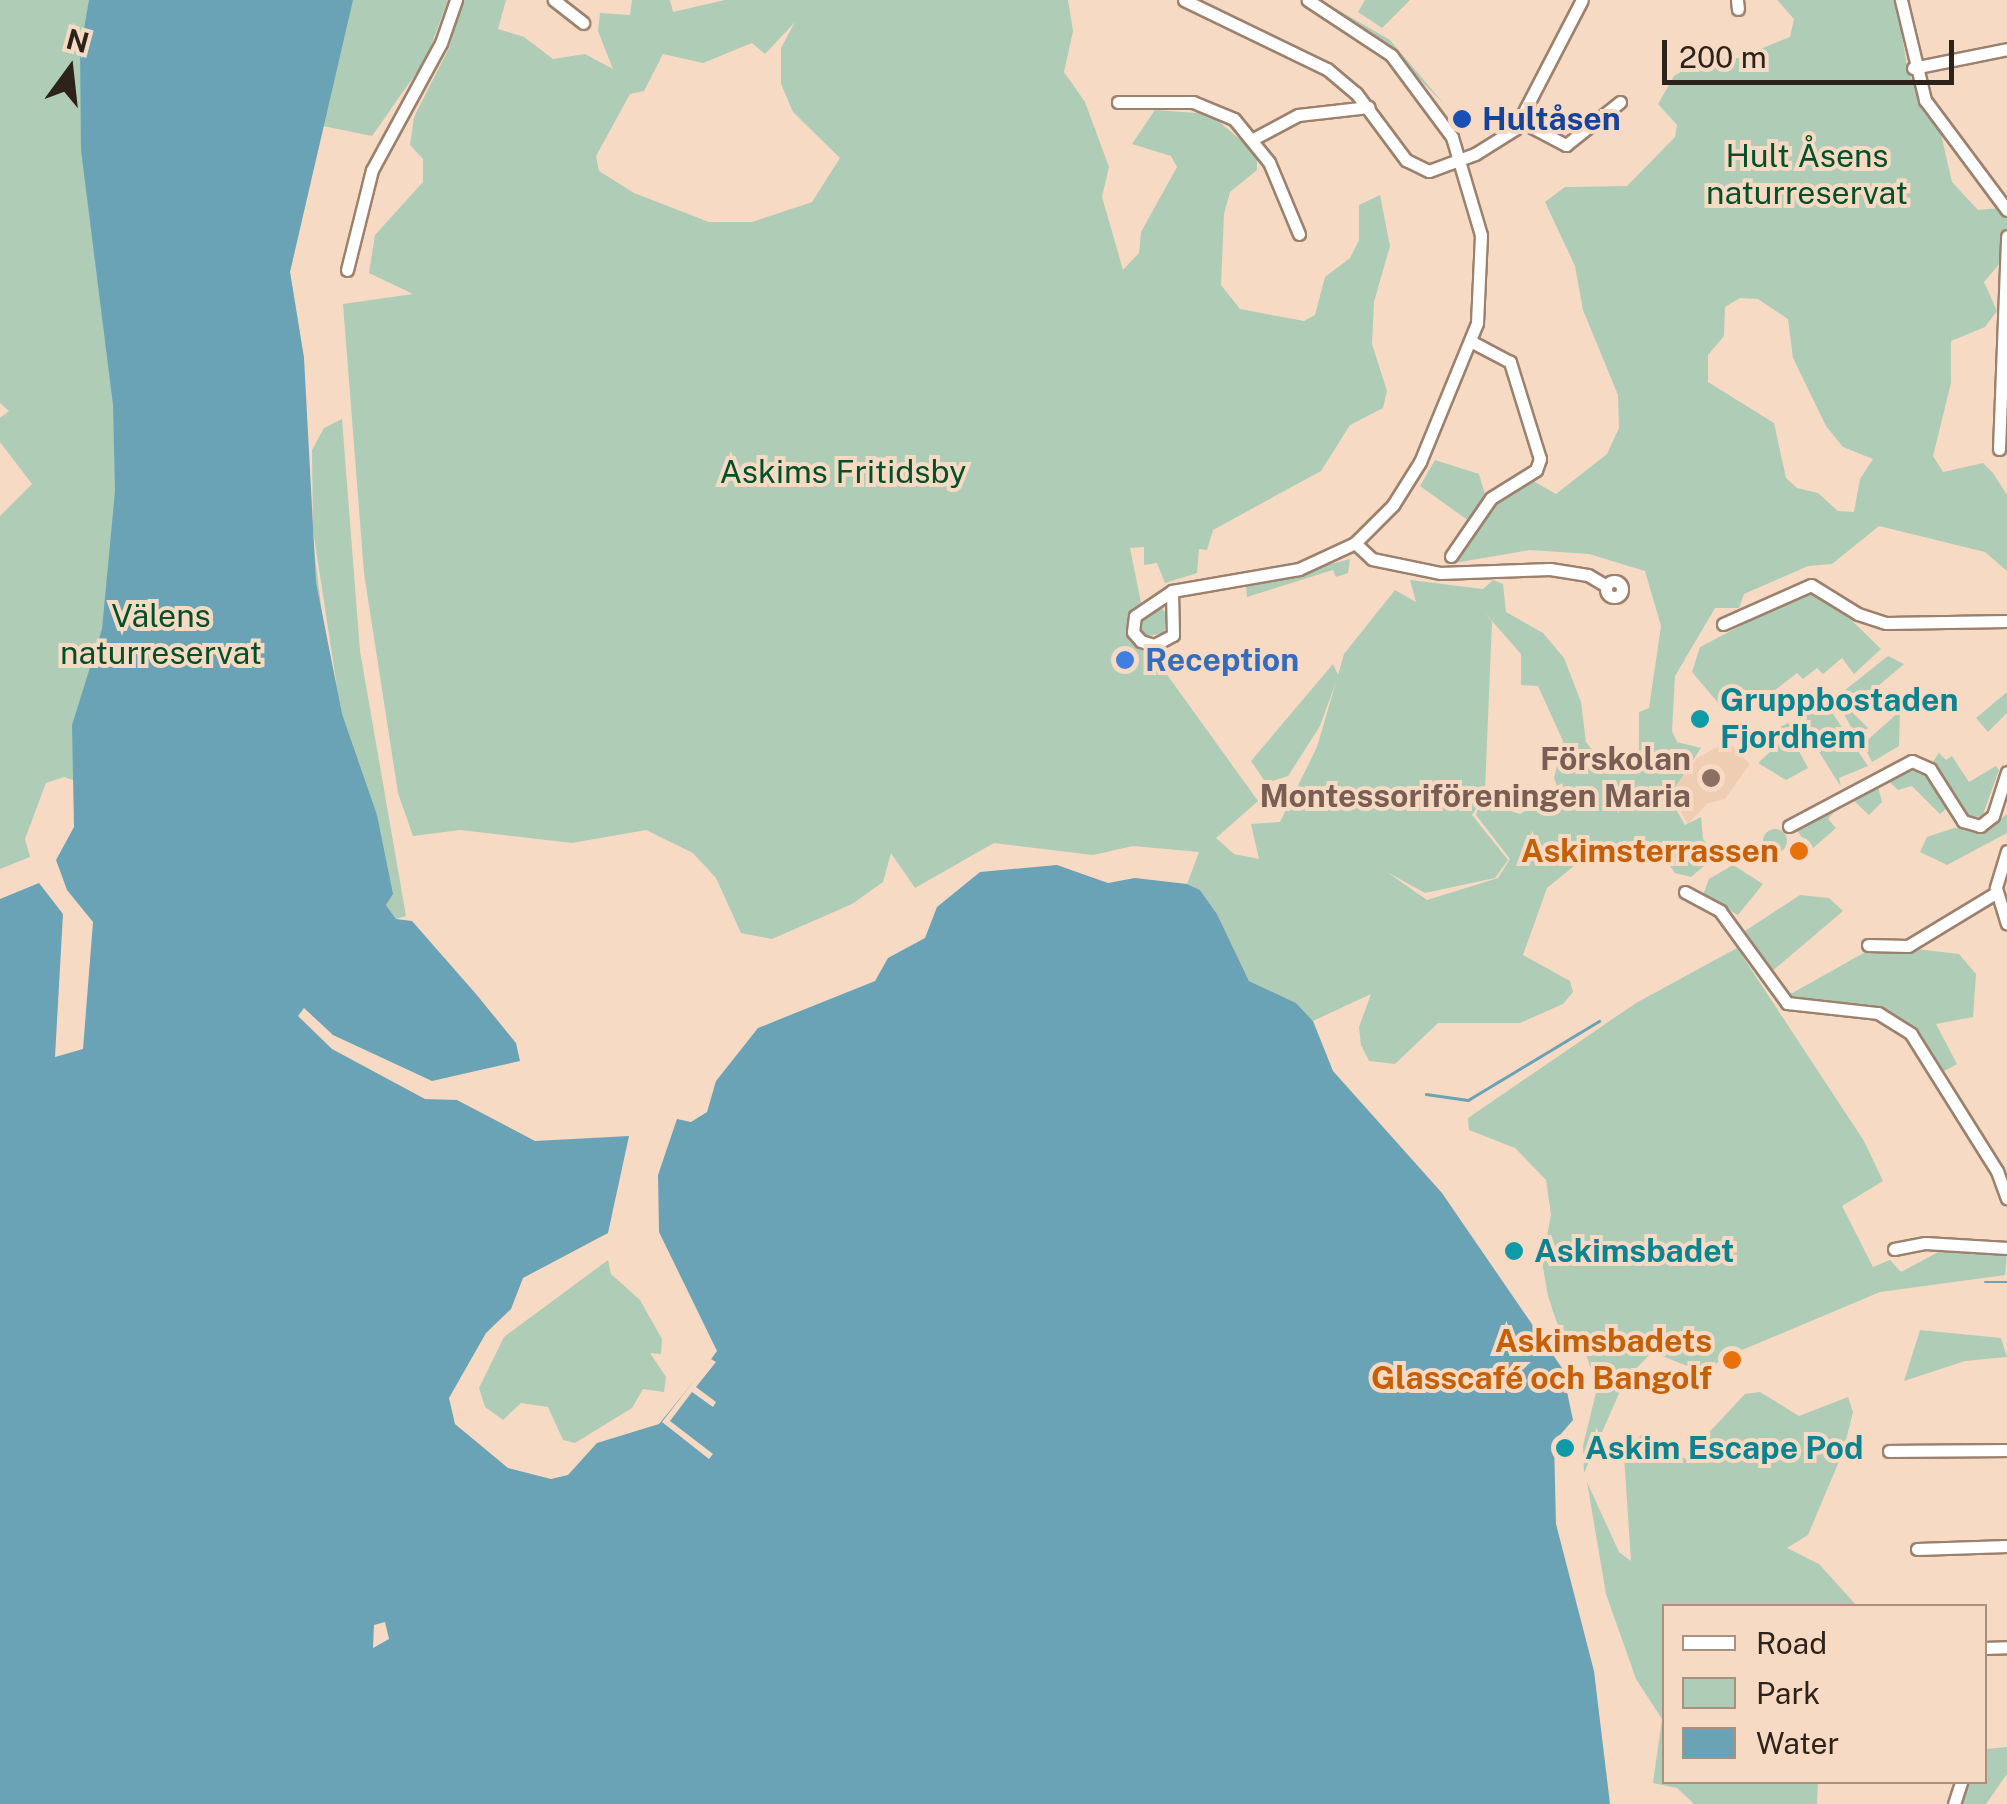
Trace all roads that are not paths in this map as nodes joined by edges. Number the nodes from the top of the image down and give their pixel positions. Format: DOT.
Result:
graph roads {
  1 [pos="456,0"];
  2 [pos="554,0"];
  3 [pos="1184,0"];
  4 [pos="1310,0"];
  5 [pos="1582,0"];
  6 [pos="1901,0"];
  7 [pos="583,22"];
  8 [pos="2007,50"];
  9 [pos="1913,68"];
  10 [pos="1118,102"];
  11 [pos="1620,102"];
  12 [pos="1369,108"];
  13 [pos="1520,121"];
  14 [pos="1254,138"];
  15 [pos="1462,160"];
  16 [pos="2007,210"];
  17 [pos="1299,234"];
  18 [pos="2007,236"];
  19 [pos="347,270"];
  20 [pos="1472,342"];
  21 [pos="1998,449"];
  22 [pos="1355,543"];
  23 [pos="1452,556"];
  24 [pos="1606,586"];
  25 [pos="1172,591"];
  26 [pos="2007,621"];
  27 [pos="1723,624"];
  28 [pos="2007,772"];
  29 [pos="1789,826"];
  30 [pos="2007,851"];
  31 [pos="1685,892"];
  32 [pos="1996,892"];
  33 [pos="2007,922"];
  34 [pos="1868,945"];
  35 [pos="2007,1198"];
  36 [pos="2007,1248"];
  37 [pos="1894,1249"];
  38 [pos="2007,1450"];
  39 [pos="1889,1451"];
  40 [pos="2007,1546"];
  41 [pos="1916,1549"];
  1 -- 19 [label="street"];
  2 -- 7 [label="street"];
  3 -- 12 [label="street"];
  4 -- 15 [label="street"];
  5 -- 13 [label="street"];
  6 -- 9 [label="street"];
  8 -- 9 [label="street"];
  9 -- 16 [label="street"];
  10 -- 14 [label="street"];
  11 -- 13 [label="street"];
  12 -- 14 [label="street"];
  12 -- 15 [label="street"];
  13 -- 15 [label="street"];
  14 -- 17 [label="street"];
  15 -- 20 [label="street"];
  18 -- 21 [label="street"];
  20 -- 22 [label="street"];
  20 -- 23 [label="street"];
  22 -- 24 [label="street"];
  22 -- 25 [label="street"];
  25 -- 25 [label="street"];
  26 -- 27 [label="street"];
  28 -- 29 [label="street"];
  30 -- 32 [label="street"];
  31 -- 35 [label="street"];
  32 -- 33 [label="street"];
  32 -- 34 [label="street"];
  36 -- 37 [label="street"];
  38 -- 39 [label="street"];
  40 -- 41 [label="street"];
}
